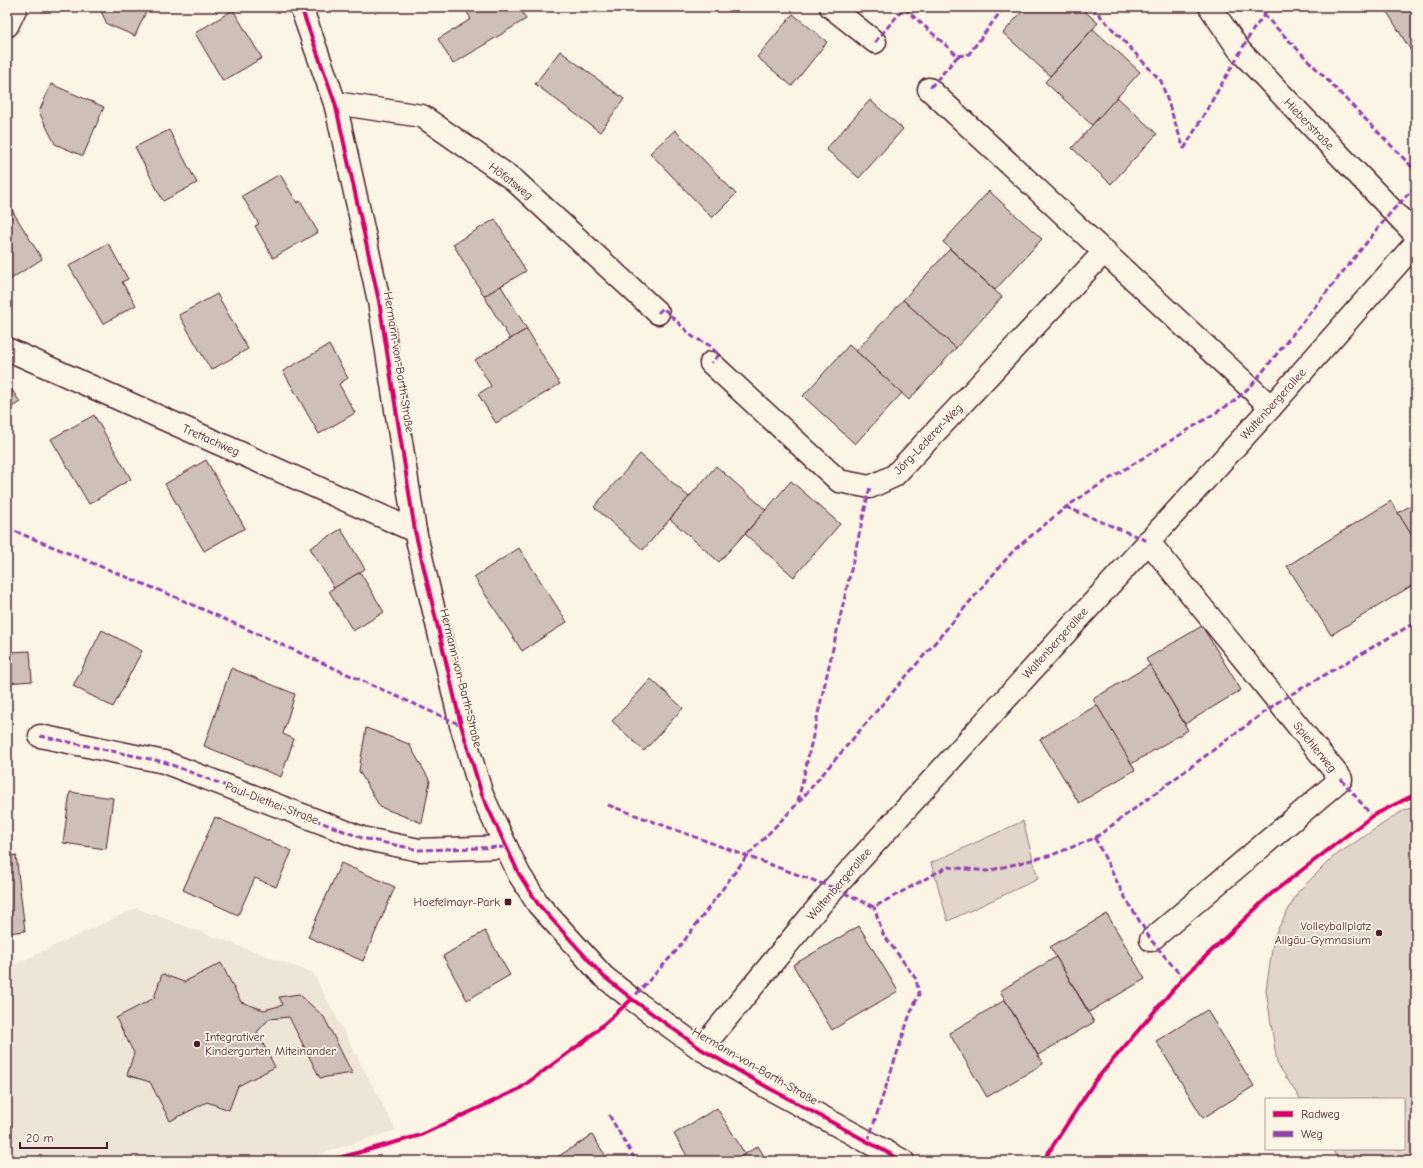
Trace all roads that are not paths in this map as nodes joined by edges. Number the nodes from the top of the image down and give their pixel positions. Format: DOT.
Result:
graph roads {
  1 [pos="16,7"];
  2 [pos="301,7"];
  3 [pos="831,7"];
  4 [pos="1210,7"];
  5 [pos="7,26"];
  6 [pos="874,42"];
  7 [pos="929,89"];
  8 [pos="335,103"];
  9 [pos="1416,235"];
  10 [pos="1416,243"];
  11 [pos="1105,251"];
  12 [pos="658,313"];
  13 [pos="7,349"];
  14 [pos="711,364"];
  15 [pos="1271,407"];
  16 [pos="416,531"];
  17 [pos="1148,541"];
  18 [pos="40,736"];
  19 [pos="506,847"];
  20 [pos="1151,940"];
  21 [pos="701,1049"];
  22 [pos="903,1161"];
  1 -- 5 [label="street"];
  2 -- 8 [label="street, Hermann-von-Barth-Straße"];
  3 -- 6 [label="street"];
  4 -- 9 [label="street, Hieberstraße"];
  7 -- 11 [label="street"];
  8 -- 12 [label="street, Höfatsweg"];
  8 -- 16 [label="street, Hermann-von-Barth-Straße"];
  10 -- 15 [label="street, Waltenbergerallee"];
  11 -- 14 [label="street, Jörg-Lederer-Weg"];
  11 -- 15 [label="street"];
  13 -- 16 [label="street, Trettachweg"];
  15 -- 17 [label="street, Waltenbergerallee"];
  16 -- 19 [label="street, Hermann-von-Barth-Straße"];
  17 -- 20 [label="street, Spiehlerweg"];
  17 -- 21 [label="street, Waltenbergerallee"];
  18 -- 19 [label="street, Paul-Diethei-Straße"];
  19 -- 21 [label="street, Hermann-von-Barth-Straße"];
  21 -- 22 [label="street, Hermann-von-Barth-Straße"];
}
